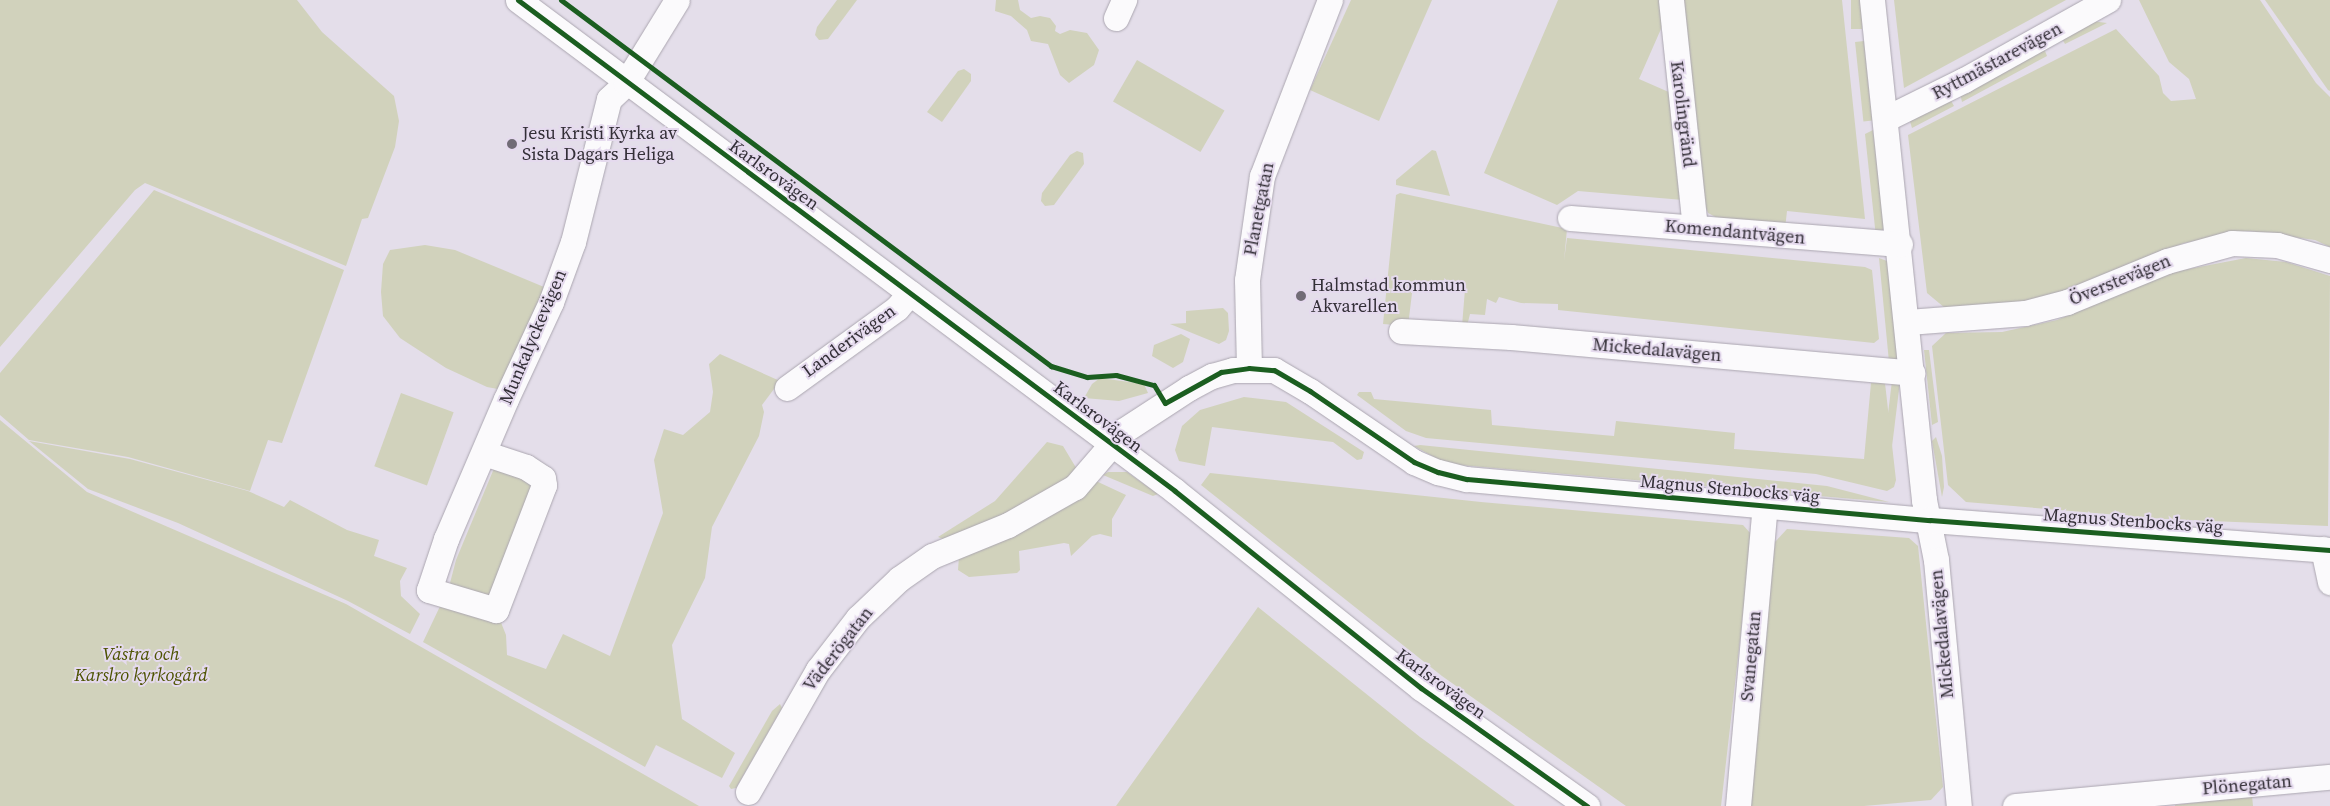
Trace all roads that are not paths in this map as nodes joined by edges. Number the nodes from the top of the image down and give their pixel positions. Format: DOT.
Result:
graph roads {
  1 [pos="518,0"];
  2 [pos="677,0"];
  3 [pos="1330,0"];
  4 [pos="1671,0"];
  5 [pos="1872,0"];
  6 [pos="2108,0"];
  7 [pos="626,83"];
  8 [pos="1885,119"];
  9 [pos="1570,218"];
  10 [pos="1695,228"];
  11 [pos="1900,244"];
  12 [pos="2330,260"];
  13 [pos="910,293"];
  14 [pos="1908,322"];
  15 [pos="1401,331"];
  16 [pos="1249,368"];
  17 [pos="1912,373"];
  18 [pos="787,388"];
  19 [pos="1111,444"];
  20 [pos="484,453"];
  21 [pos="1765,506"];
  22 [pos="1930,520"];
  23 [pos="2326,549"];
  24 [pos="2330,582"];
  25 [pos="2330,777"];
  26 [pos="748,792"];
  27 [pos="2165,799"];
  28 [pos="1586,806"];
  29 [pos="1738,806"];
  30 [pos="1959,806"];
  31 [pos="2015,806"];
  1 -- 7 [label="street, Karlsrovägen"];
  2 -- 7 [label="street"];
  3 -- 16 [label="street, Planetgatan"];
  4 -- 10 [label="street, Karolingränd"];
  5 -- 8 [label="street, Mickedalavägen"];
  6 -- 8 [label="street, Ryttmästarevägen"];
  7 -- 13 [label="street, Karlsrovägen"];
  7 -- 20 [label="street, Munkalyckevägen"];
  8 -- 11 [label="street, Mickedalavägen"];
  9 -- 10 [label="street, Komendantvägen"];
  10 -- 11 [label="street, Komendantvägen"];
  11 -- 14 [label="street, Mickedalavägen"];
  12 -- 14 [label="street, Överstevägen"];
  13 -- 18 [label="street, Landerivägen"];
  13 -- 19 [label="street, Karlsrovägen"];
  14 -- 17 [label="street, Mickedalavägen"];
  15 -- 17 [label="street, Mickedalavägen"];
  16 -- 19 [label="street, Magnus Stenbocks väg"];
  16 -- 21 [label="street, Magnus Stenbocks väg"];
  17 -- 22 [label="street, Mickedalavägen"];
  19 -- 26 [label="street, Väderögatan"];
  19 -- 28 [label="street, Karlsrovägen"];
  20 -- 20 [label="street, Munkalyckevägen"];
  21 -- 22 [label="street, Magnus Stenbocks väg"];
  21 -- 29 [label="street, Svanegatan"];
  22 -- 23 [label="street, Magnus Stenbocks väg"];
  22 -- 30 [label="street, Mickedalavägen"];
  23 -- 24 [label="street"];
  25 -- 27 [label="street, Plönegatan"];
  27 -- 31 [label="street, Plönegatan"];
}
